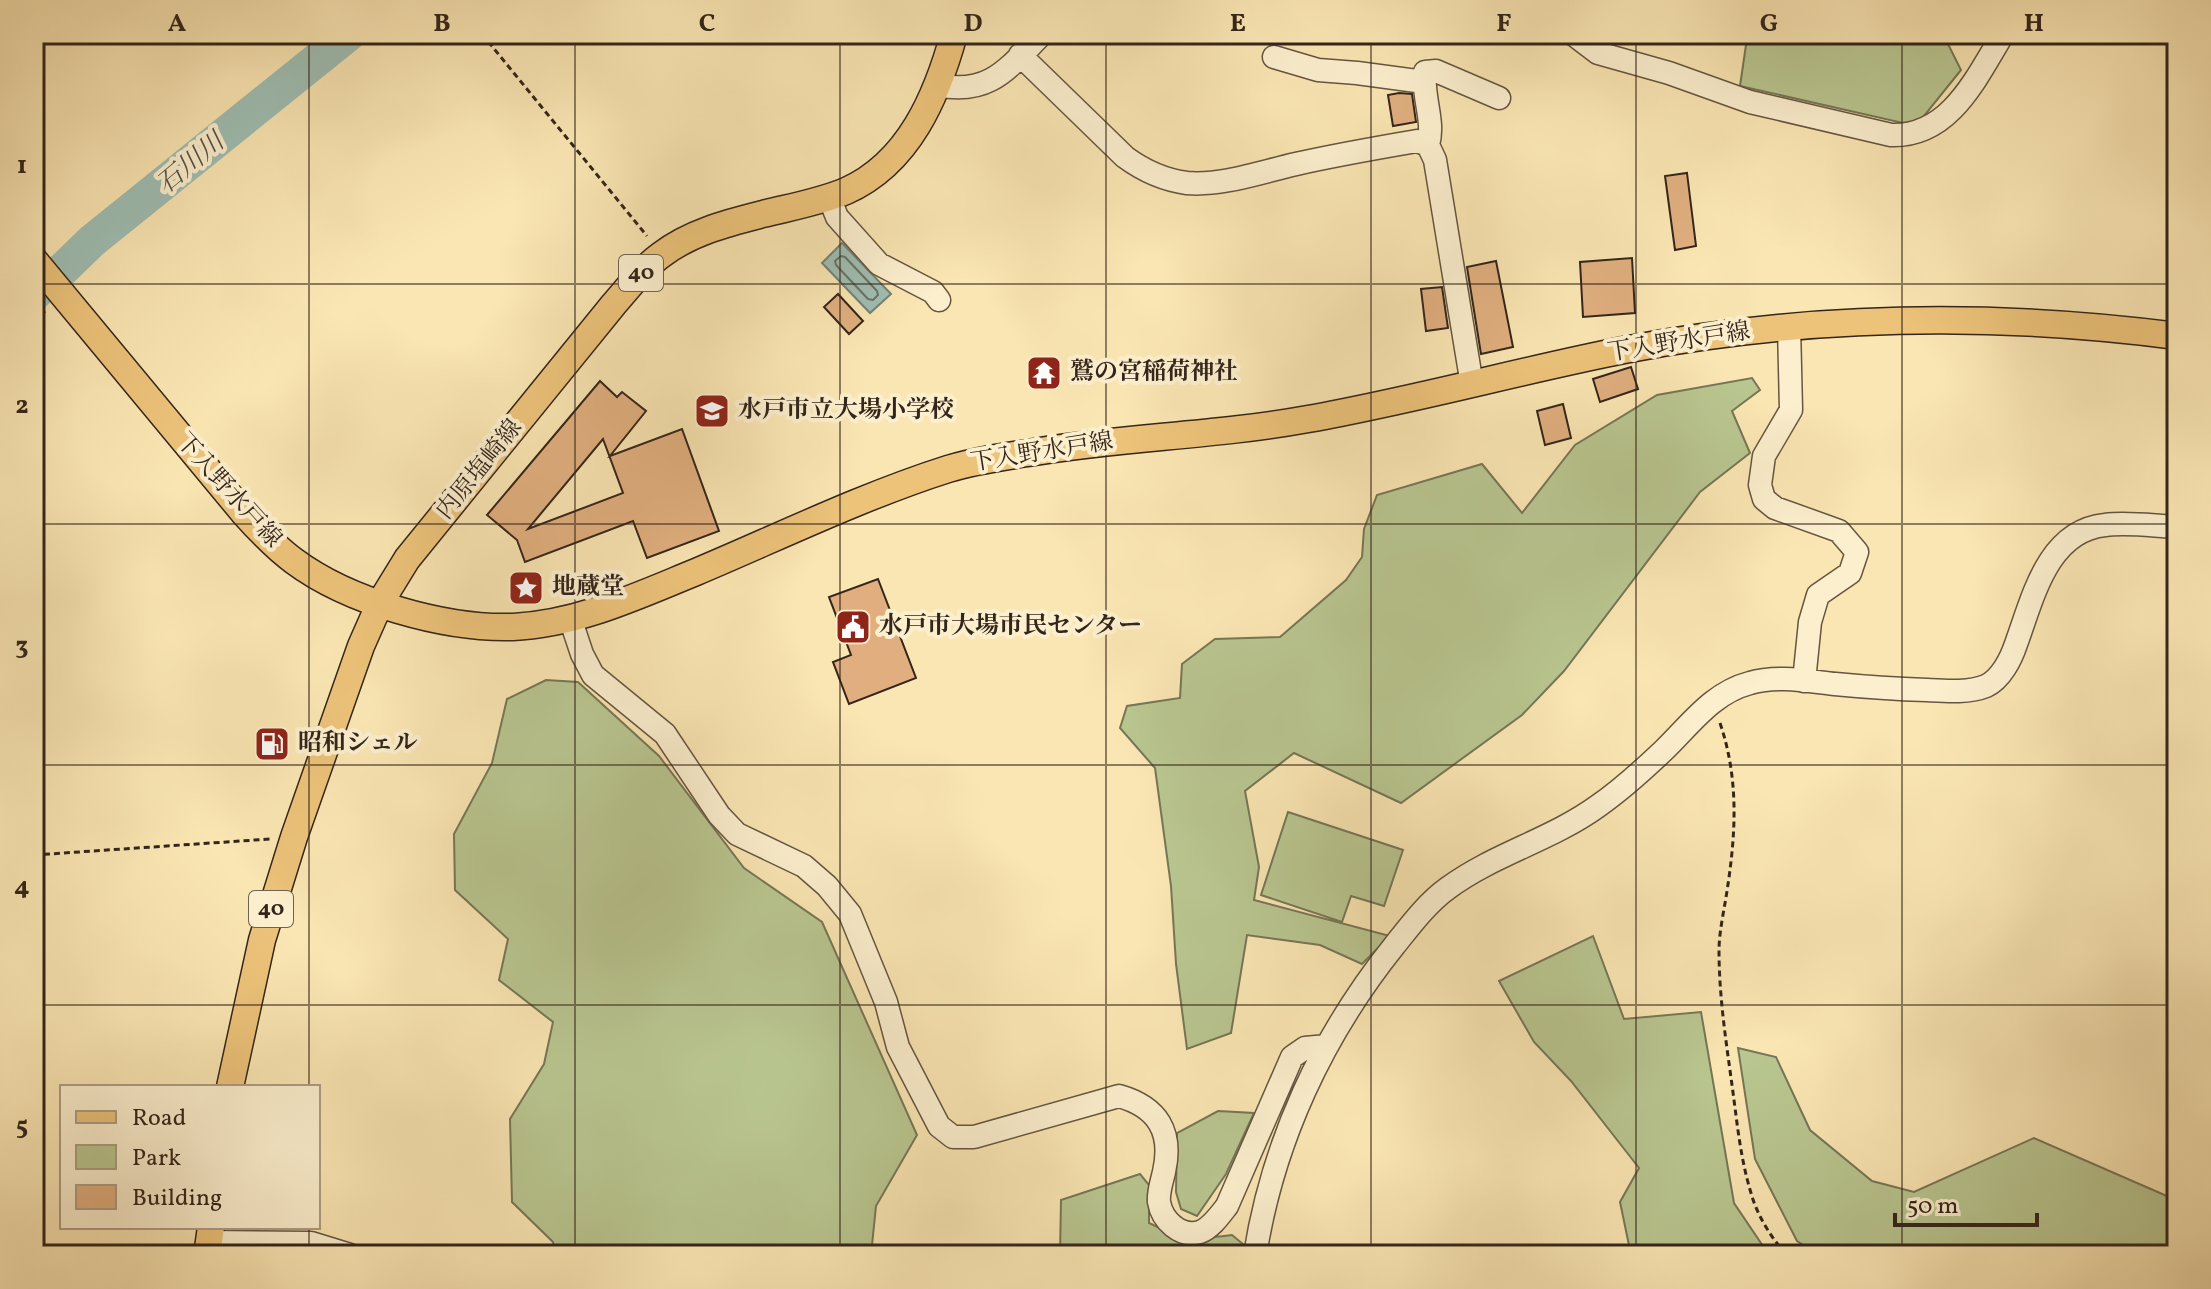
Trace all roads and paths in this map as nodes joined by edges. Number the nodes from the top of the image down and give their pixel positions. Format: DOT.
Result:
graph roads {
  1 [pos="482,34"];
  2 [pos="954,34"];
  3 [pos="1042,34"];
  4 [pos="1573,34"];
  5 [pos="2003,34"];
  6 [pos="1020,55"];
  7 [pos="1274,57"];
  8 [pos="1424,82"];
  9 [pos="937,85"];
  10 [pos="1499,98"];
  11 [pos="1428,145"];
  12 [pos="829,197"];
  13 [pos="662,254"];
  14 [pos="47,275"];
  15 [pos="939,300"];
  16 [pos="1789,326"];
  17 [pos="2177,336"];
  18 [pos="1472,385"];
  19 [pos="2177,527"];
  20 [pos="380,603"];
  21 [pos="570,618"];
  22 [pos="1804,681"];
  23 [pos="1712,701"];
  24 [pos="294,837"];
  25 [pos="34,855"];
  26 [pos="1327,1046"];
  27 [pos="230,1085"];
  28 [pos="209,1241"];
  29 [pos="350,1255"];
  30 [pos="1255,1255"];
  31 [pos="1787,1255"];
  1 -- 13 [label="path"];
  2 -- 9 [label="main road, 内原塩崎線 / 40"];
  3 -- 6 [label="street"];
  4 -- 5 [label="street"];
  6 -- 9 [label="street"];
  6 -- 11 [label="street"];
  7 -- 8 [label="street"];
  8 -- 10 [label="street"];
  8 -- 11 [label="street"];
  9 -- 12 [label="main road, 内原塩崎線 / 40"];
  11 -- 18 [label="street"];
  12 -- 13 [label="main road, 内原塩崎線 / 40"];
  12 -- 15 [label="street"];
  13 -- 20 [label="main road, 内原塩崎線 / 40"];
  14 -- 20 [label="main road, 下入野水戸線"];
  16 -- 17 [label="main road, 下入野水戸線"];
  16 -- 18 [label="main road, 下入野水戸線"];
  16 -- 22 [label="street"];
  18 -- 21 [label="main road, 下入野水戸線"];
  19 -- 22 [label="street"];
  20 -- 21 [label="main road, 下入野水戸線"];
  20 -- 24 [label="main road, 内原塩崎線 / 40"];
  21 -- 26 [label="street"];
  22 -- 23 [label="street"];
  23 -- 26 [label="street"];
  23 -- 31 [label="path"];
  24 -- 25 [label="path"];
  24 -- 27 [label="main road, 内原塩崎線 / 40"];
  26 -- 30 [label="street"];
  28 -- 29 [label="street"];
}
